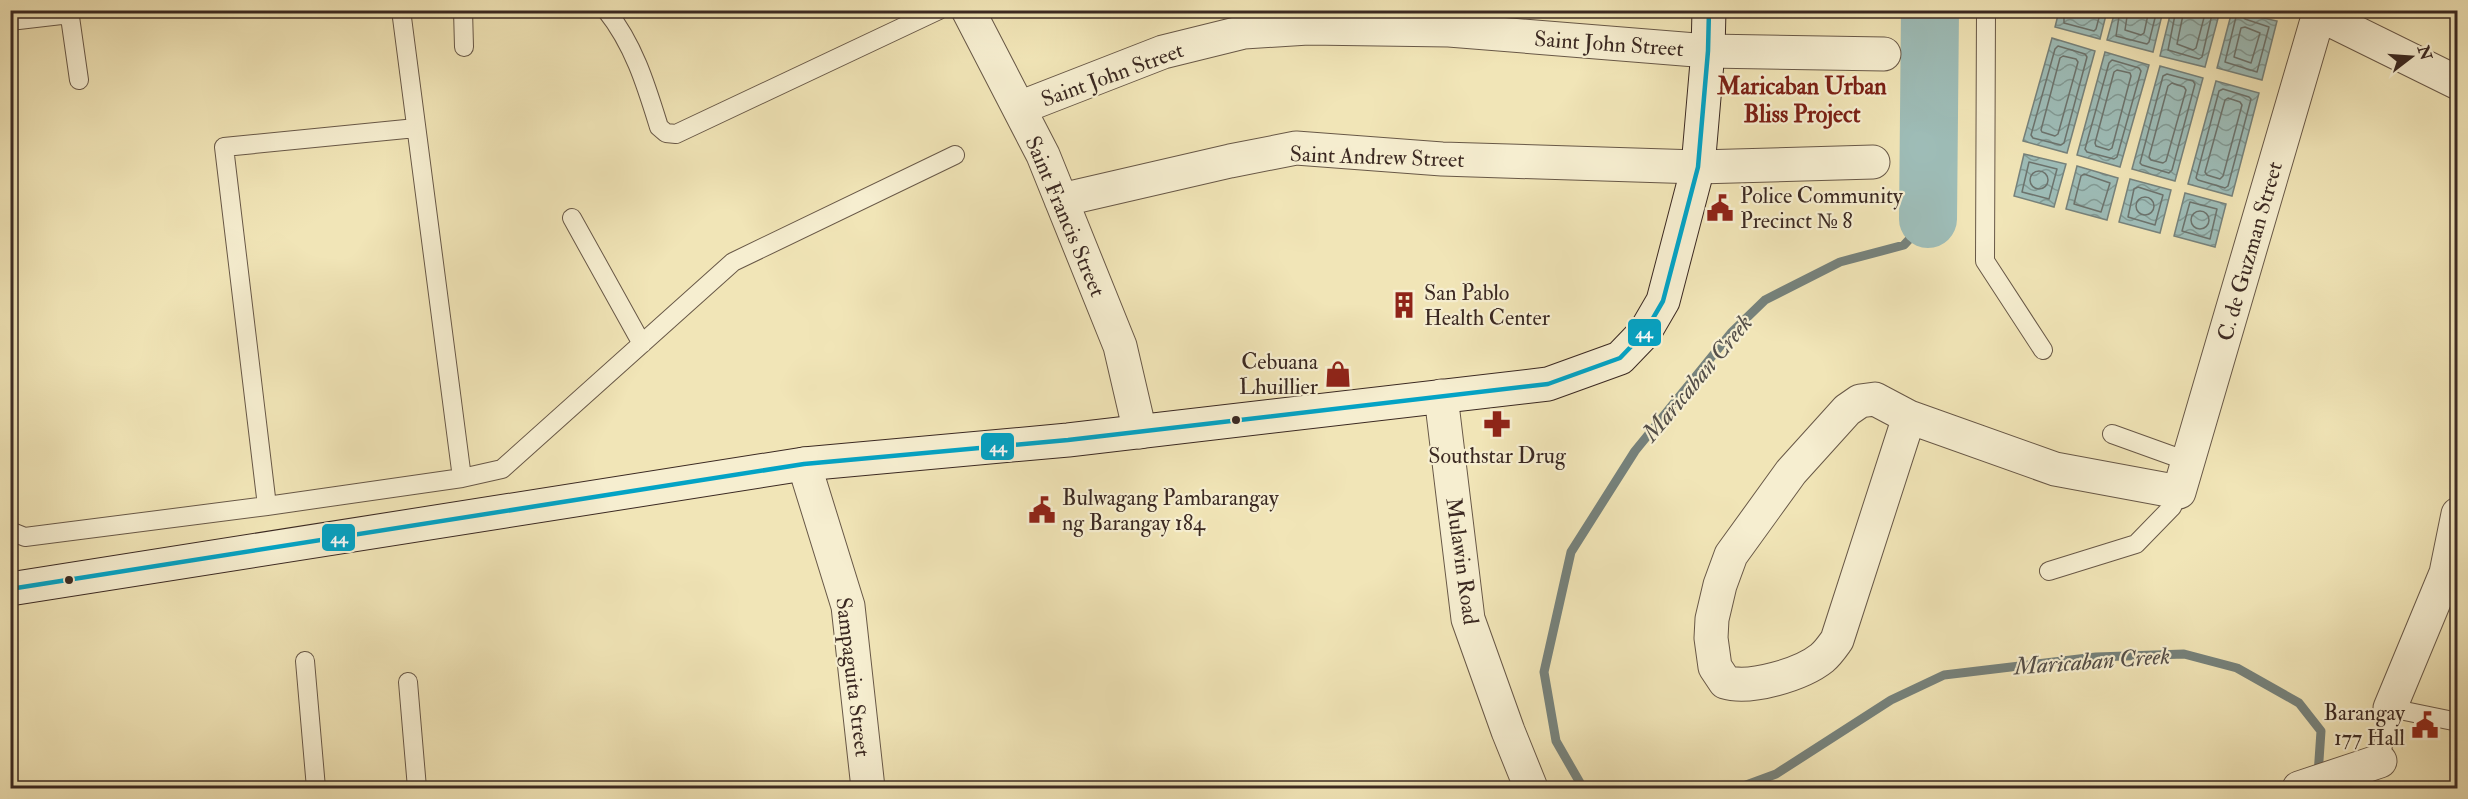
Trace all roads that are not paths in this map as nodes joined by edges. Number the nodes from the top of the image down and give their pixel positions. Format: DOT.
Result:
graph roads {
  1 [pos="401,10"];
  2 [pos="463,10"];
  3 [pos="606,10"];
  4 [pos="939,10"];
  5 [pos="968,10"];
  6 [pos="1709,10"];
  7 [pos="1986,10"];
  8 [pos="70,12"];
  9 [pos="2319,12"];
  10 [pos="10,21"];
  11 [pos="464,47"];
  12 [pos="1708,51"];
  13 [pos="1884,54"];
  14 [pos="79,80"];
  15 [pos="2457,83"];
  16 [pos="1019,108"];
  17 [pos="416,128"];
  18 [pos="955,155"];
  19 [pos="1873,162"];
  20 [pos="1698,167"];
  21 [pos="1061,200"];
  22 [pos="572,218"];
  23 [pos="642,344"];
  24 [pos="2043,350"];
  25 [pos="1441,396"];
  26 [pos="1910,417"];
  27 [pos="1140,432"];
  28 [pos="2112,434"];
  29 [pos="2187,461"];
  30 [pos="804,464"];
  31 [pos="462,478"];
  32 [pos="2179,492"];
  33 [pos="267,506"];
  34 [pos="2457,514"];
  35 [pos="10,531"];
  36 [pos="2049,571"];
  37 [pos="10,589"];
  38 [pos="305,661"];
  39 [pos="408,682"];
  40 [pos="2390,708"];
  41 [pos="2457,722"];
  42 [pos="2380,761"];
  43 [pos="316,789"];
  44 [pos="417,789"];
  45 [pos="868,789"];
  46 [pos="1531,789"];
  47 [pos="2299,789"];
  1 -- 17 [label="lane"];
  2 -- 11 [label="lane"];
  3 -- 4 [label="lane"];
  5 -- 16 [label="street, Saint Francis Street"];
  6 -- 12 [label="street"];
  7 -- 24 [label="lane"];
  8 -- 10 [label="lane"];
  8 -- 14 [label="lane"];
  9 -- 15 [label="street"];
  9 -- 29 [label="street, C. de Guzman Street"];
  12 -- 13 [label="street, Saint John Street"];
  12 -- 16 [label="street, Saint John Street"];
  12 -- 20 [label="street"];
  16 -- 21 [label="street, Saint Francis Street"];
  17 -- 31 [label="lane"];
  17 -- 33 [label="lane"];
  18 -- 23 [label="lane"];
  19 -- 20 [label="street, Saint Andrew Street"];
  20 -- 21 [label="street, Saint Andrew Street"];
  20 -- 25 [label="street"];
  21 -- 27 [label="street, Saint Francis Street"];
  22 -- 23 [label="lane"];
  23 -- 31 [label="lane"];
  25 -- 27 [label="street"];
  25 -- 46 [label="street, Mulawin Road"];
  26 -- 26 [label="street"];
  26 -- 32 [label="street"];
  27 -- 30 [label="street"];
  28 -- 29 [label="lane"];
  29 -- 32 [label="street, C. de Guzman Street"];
  30 -- 37 [label="street"];
  30 -- 45 [label="street, Sampaguita Street"];
  31 -- 33 [label="lane"];
  32 -- 36 [label="lane"];
  33 -- 35 [label="lane"];
  34 -- 40 [label="street"];
  38 -- 43 [label="lane"];
  39 -- 44 [label="lane"];
  40 -- 41 [label="lane"];
  40 -- 42 [label="lane"];
  42 -- 47 [label="street"];
}
